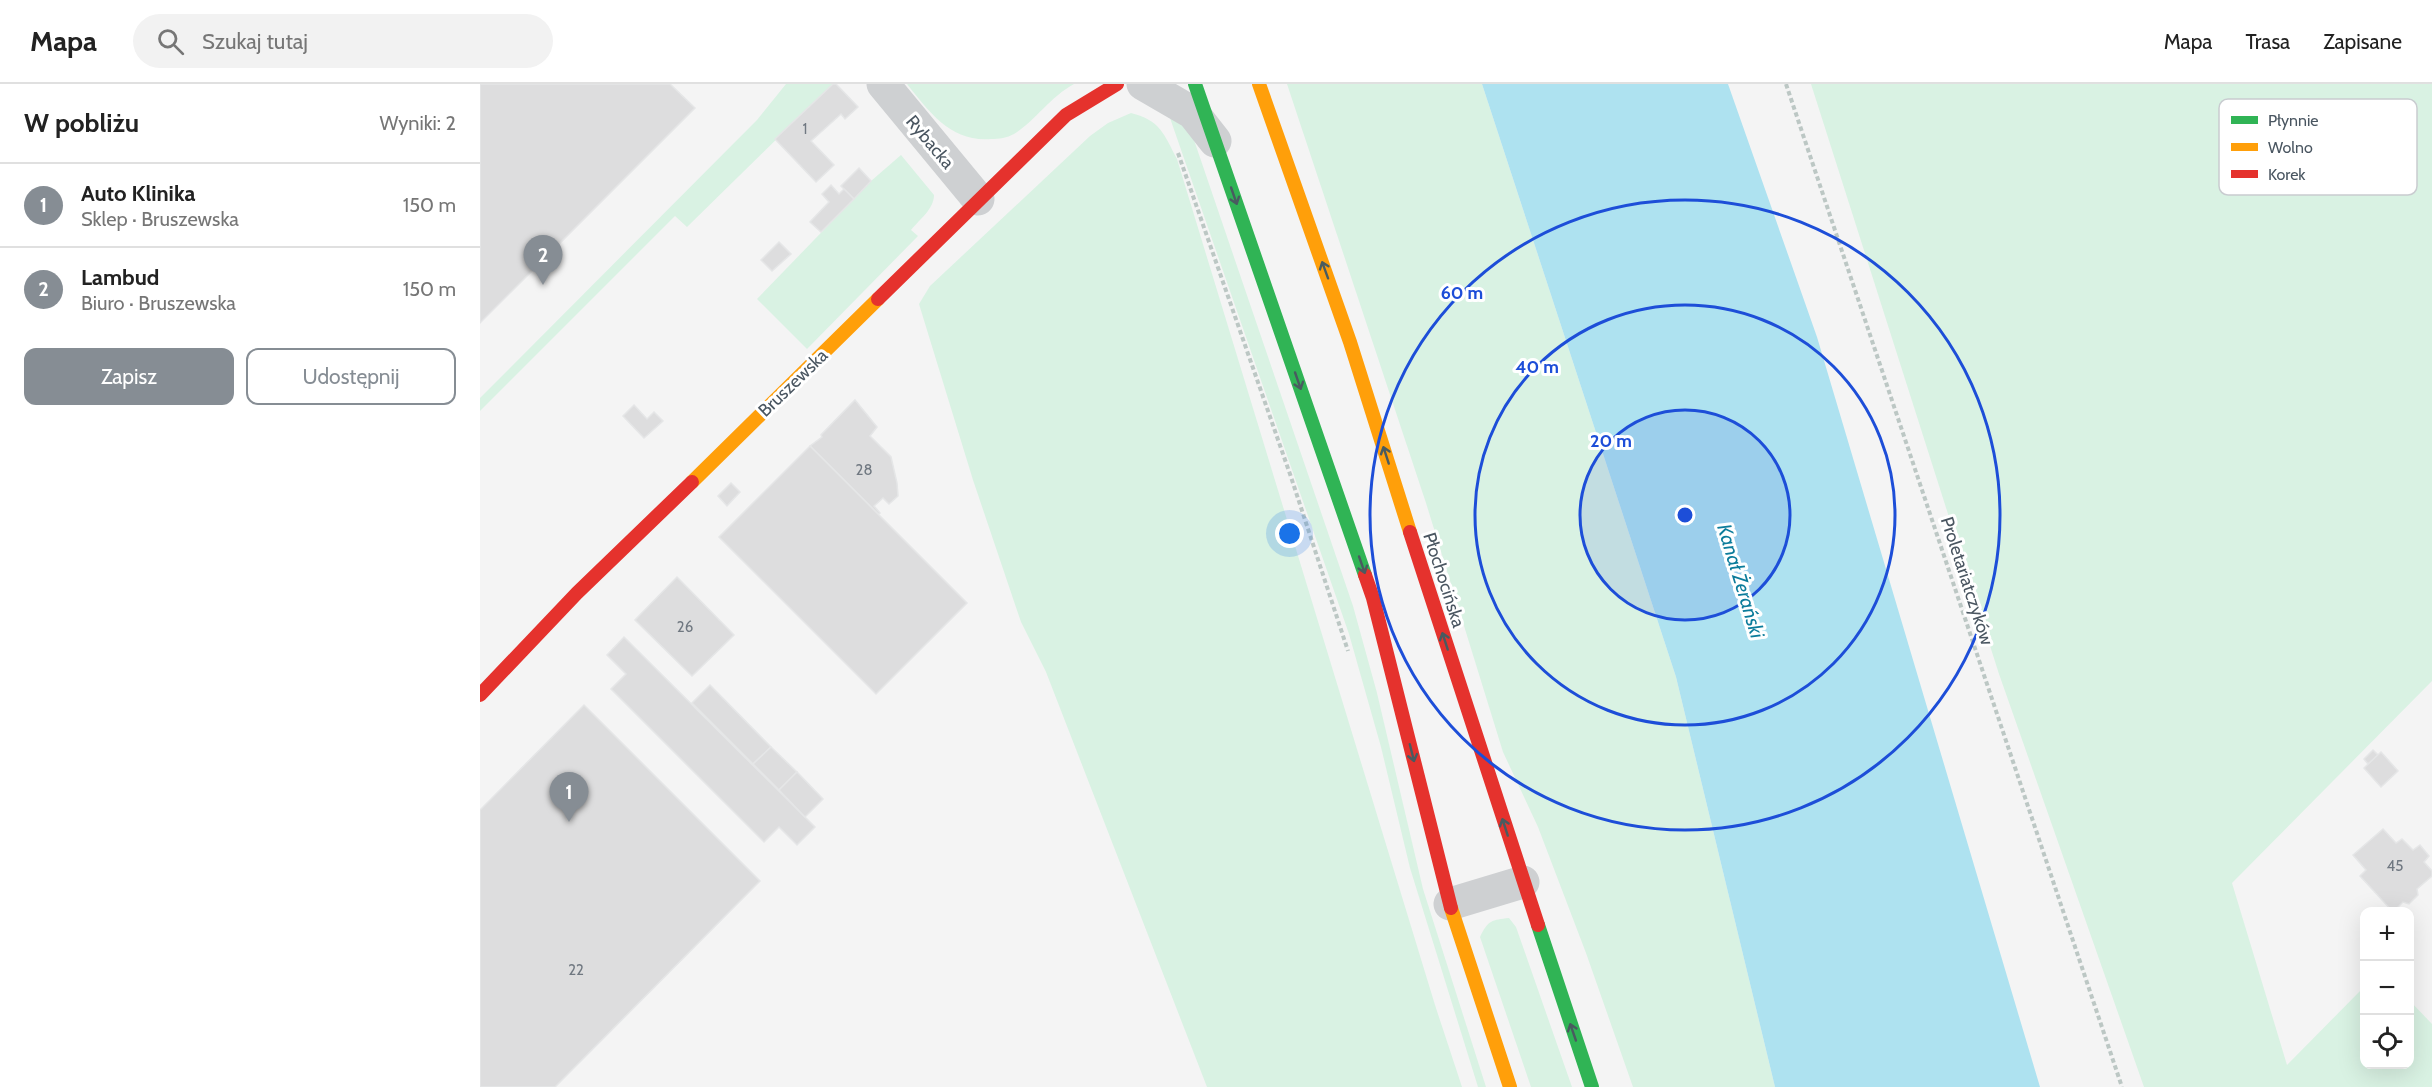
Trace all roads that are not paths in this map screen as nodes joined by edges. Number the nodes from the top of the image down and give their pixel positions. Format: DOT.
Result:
graph roads {
  1 [pos="883,84"];
  2 [pos="1117,84"];
  3 [pos="1143,84"];
  4 [pos="1195,84"];
  5 [pos="1239,84"];
  6 [pos="1259,84"];
  7 [pos="1273,126"];
  8 [pos="1215,141"];
  9 [pos="978,199"];
  10 [pos="480,694"];
  11 [pos="1523,882"];
  12 [pos="1450,904"];
  13 [pos="1510,1087"];
  14 [pos="1592,1087"];
  1 -- 9 [label="street, Rybacka"];
  2 -- 9 [label="main road, Bruszewska"];
  3 -- 8 [label="street"];
  4 -- 8 [label="main road"];
  5 -- 7 [label="street"];
  6 -- 7 [label="main road, Płochocińska"];
  11 -- 7 [label="main road, Płochocińska, one-way"];
  8 -- 12 [label="main road, one-way"];
  9 -- 10 [label="main road, Bruszewska"];
  11 -- 12 [label="street"];
  14 -- 11 [label="main road, Płochocińska, one-way"];
  12 -- 13 [label="main road"];
}
